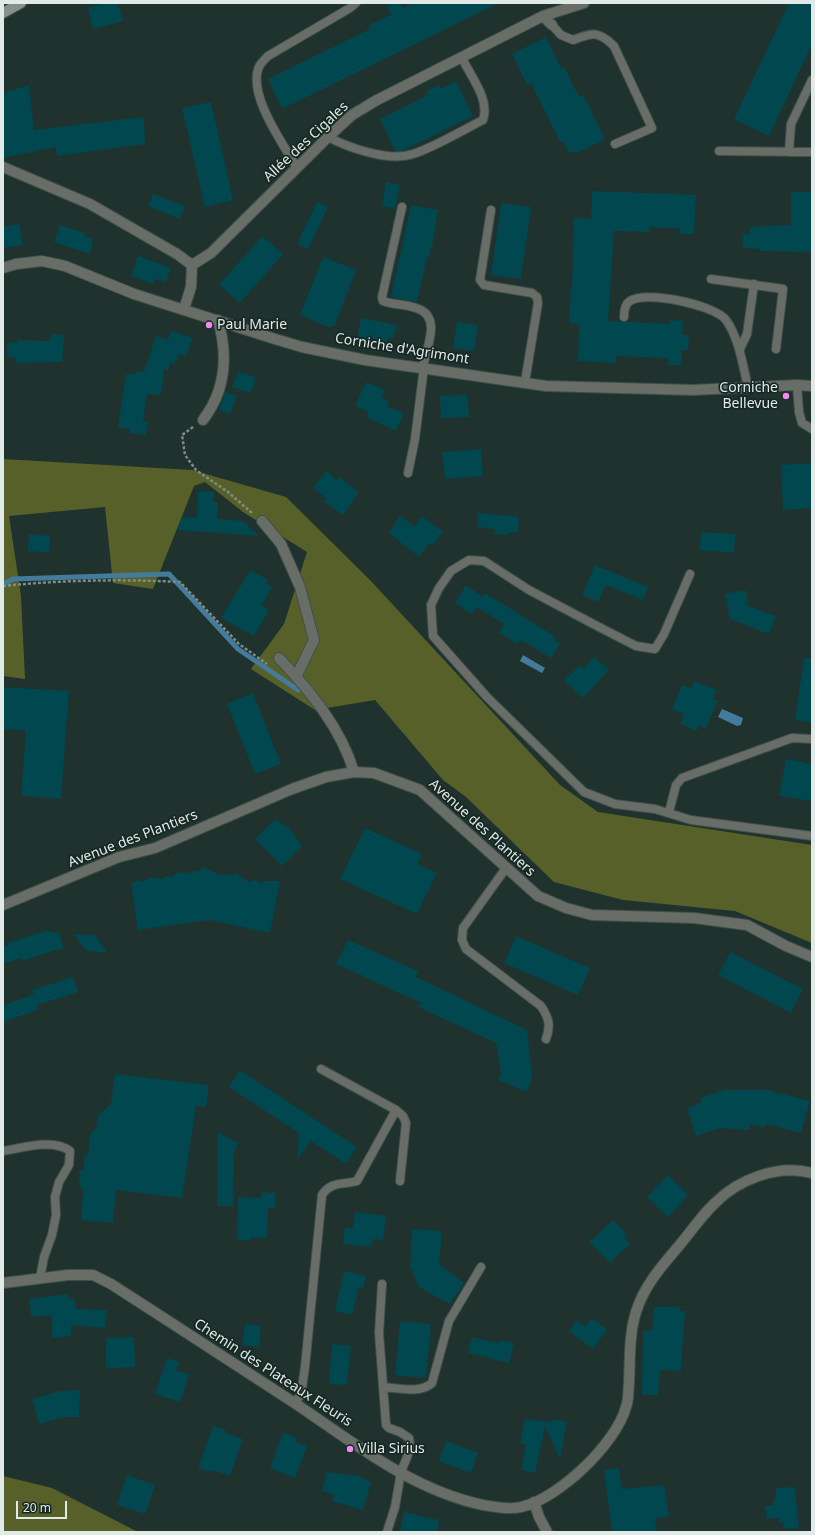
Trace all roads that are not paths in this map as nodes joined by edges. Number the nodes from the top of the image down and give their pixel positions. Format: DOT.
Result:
graph roads {
  1 [pos="21,3"];
  2 [pos="356,3"];
  3 [pos="584,3"];
  4 [pos="3,12"];
  5 [pos="543,16"];
  6 [pos="552,25"];
  7 [pos="462,58"];
  8 [pos="812,80"];
  9 [pos="328,137"];
  10 [pos="615,144"];
  11 [pos="719,151"];
  12 [pos="789,152"];
  13 [pos="812,152"];
  14 [pos="3,167"];
  15 [pos="298,168"];
  16 [pos="402,208"];
  17 [pos="491,210"];
  18 [pos="192,265"];
  19 [pos="3,268"];
  20 [pos="712,279"];
  21 [pos="754,284"];
  22 [pos="184,309"];
  23 [pos="624,317"];
  24 [pos="218,320"];
  25 [pos="740,349"];
  26 [pos="776,349"];
  27 [pos="424,367"];
  28 [pos="525,382"];
  29 [pos="798,385"];
  30 [pos="812,386"];
  31 [pos="748,387"];
  32 [pos="203,420"];
  33 [pos="812,429"];
  34 [pos="408,473"];
  35 [pos="262,521"];
  36 [pos="690,574"];
  37 [pos="279,658"];
  38 [pos="293,673"];
  39 [pos="812,739"];
  40 [pos="354,772"];
  41 [pos="669,812"];
  42 [pos="812,836"];
  43 [pos="506,868"];
  44 [pos="3,905"];
  45 [pos="812,957"];
  46 [pos="546,1039"];
  47 [pos="321,1069"];
  48 [pos="396,1110"];
  49 [pos="3,1151"];
  50 [pos="812,1173"];
  51 [pos="400,1181"];
  52 [pos="481,1267"];
  53 [pos="40,1278"];
  54 [pos="3,1283"];
  55 [pos="382,1284"];
  56 [pos="383,1387"];
  57 [pos="294,1403"];
  58 [pos="401,1472"];
  59 [pos="534,1502"];
  60 [pos="387,1532"];
  61 [pos="547,1532"];
  1 -- 4 [label="main road"];
  2 -- 15 [label="lane"];
  3 -- 5 [label="street, Allée des Cigales"];
  5 -- 6 [label="street"];
  5 -- 7 [label="street, Allée des Cigales"];
  6 -- 10 [label="lane"];
  7 -- 9 [label="street, Allée des Cigales"];
  7 -- 9 [label="lane"];
  8 -- 12 [label="lane"];
  9 -- 15 [label="street, Allée des Cigales"];
  11 -- 12 [label="lane"];
  12 -- 13 [label="lane"];
  14 -- 18 [label="street"];
  15 -- 18 [label="street, Allée des Cigales"];
  16 -- 27 [label="lane"];
  17 -- 28 [label="lane"];
  18 -- 22 [label="street"];
  19 -- 22 [label="street, Corniche d'Agrimont"];
  20 -- 21 [label="lane"];
  21 -- 25 [label="lane"];
  21 -- 26 [label="lane"];
  22 -- 24 [label="street, Corniche d'Agrimont"];
  23 -- 25 [label="lane"];
  24 -- 27 [label="street, Corniche d'Agrimont"];
  24 -- 32 [label="street"];
  25 -- 31 [label="lane"];
  27 -- 28 [label="street, Corniche d'Agrimont"];
  27 -- 34 [label="lane"];
  28 -- 31 [label="street, Corniche d'Agrimont"];
  29 -- 30 [label="street, Corniche d'Agrimont"];
  29 -- 31 [label="street, Corniche d'Agrimont"];
  29 -- 33 [label="lane"];
  35 -- 38 [label="street"];
  36 -- 41 [label="lane"];
  37 -- 38 [label="street"];
  38 -- 40 [label="street"];
  39 -- 41 [label="lane"];
  40 -- 43 [label="street, Avenue des Plantiers"];
  40 -- 44 [label="street, Avenue des Plantiers"];
  41 -- 42 [label="lane"];
  43 -- 45 [label="street, Avenue des Plantiers"];
  43 -- 46 [label="lane"];
  47 -- 48 [label="lane"];
  48 -- 51 [label="lane"];
  48 -- 57 [label="lane"];
  49 -- 53 [label="lane"];
  50 -- 59 [label="street, Chemin des Plateaux Fleuris"];
  52 -- 56 [label="lane"];
  53 -- 54 [label="street, Chemin des Plateaux Fleuris"];
  53 -- 57 [label="street, Chemin des Plateaux Fleuris"];
  55 -- 56 [label="lane"];
  56 -- 58 [label="lane"];
  57 -- 58 [label="street, Chemin des Plateaux Fleuris"];
  58 -- 59 [label="street, Chemin des Plateaux Fleuris"];
  58 -- 60 [label="lane"];
  59 -- 61 [label="street"];
}
